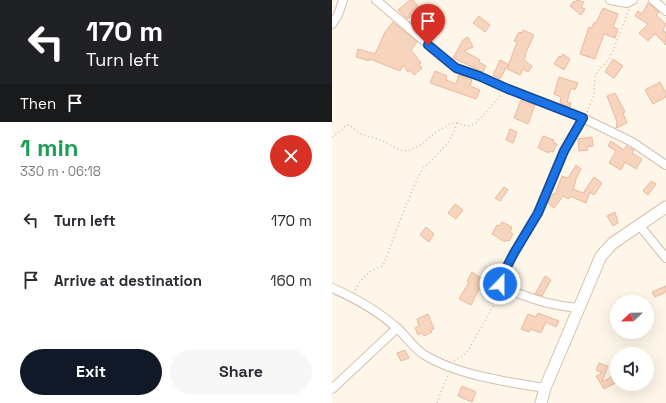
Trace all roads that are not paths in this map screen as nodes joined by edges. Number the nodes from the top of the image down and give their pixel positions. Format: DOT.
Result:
graph roads {
  1 [pos="344,0"];
  2 [pos="376,0"];
  3 [pos="610,0"];
  4 [pos="653,0"];
  5 [pos="632,1"];
  6 [pos="666,11"];
  7 [pos="332,24"];
  8 [pos="583,118"];
  9 [pos="666,165"];
  10 [pos="666,207"];
  11 [pos="639,225"];
  12 [pos="666,258"];
  13 [pos="332,288"];
  14 [pos="579,308"];
  15 [pos="397,328"];
  16 [pos="545,388"];
  17 [pos="332,389"];
  18 [pos="541,403"];
  1 -- 7 [label="street"];
  2 -- 8 [label="street"];
  3 -- 5 [label="street"];
  4 -- 6 [label="street"];
  8 -- 9 [label="street"];
  8 -- 14 [label="street"];
  10 -- 11 [label="main road"];
  11 -- 12 [label="street"];
  11 -- 14 [label="main road"];
  13 -- 15 [label="street"];
  14 -- 16 [label="main road"];
  15 -- 16 [label="street"];
  15 -- 17 [label="street"];
  16 -- 18 [label="main road"];
}
